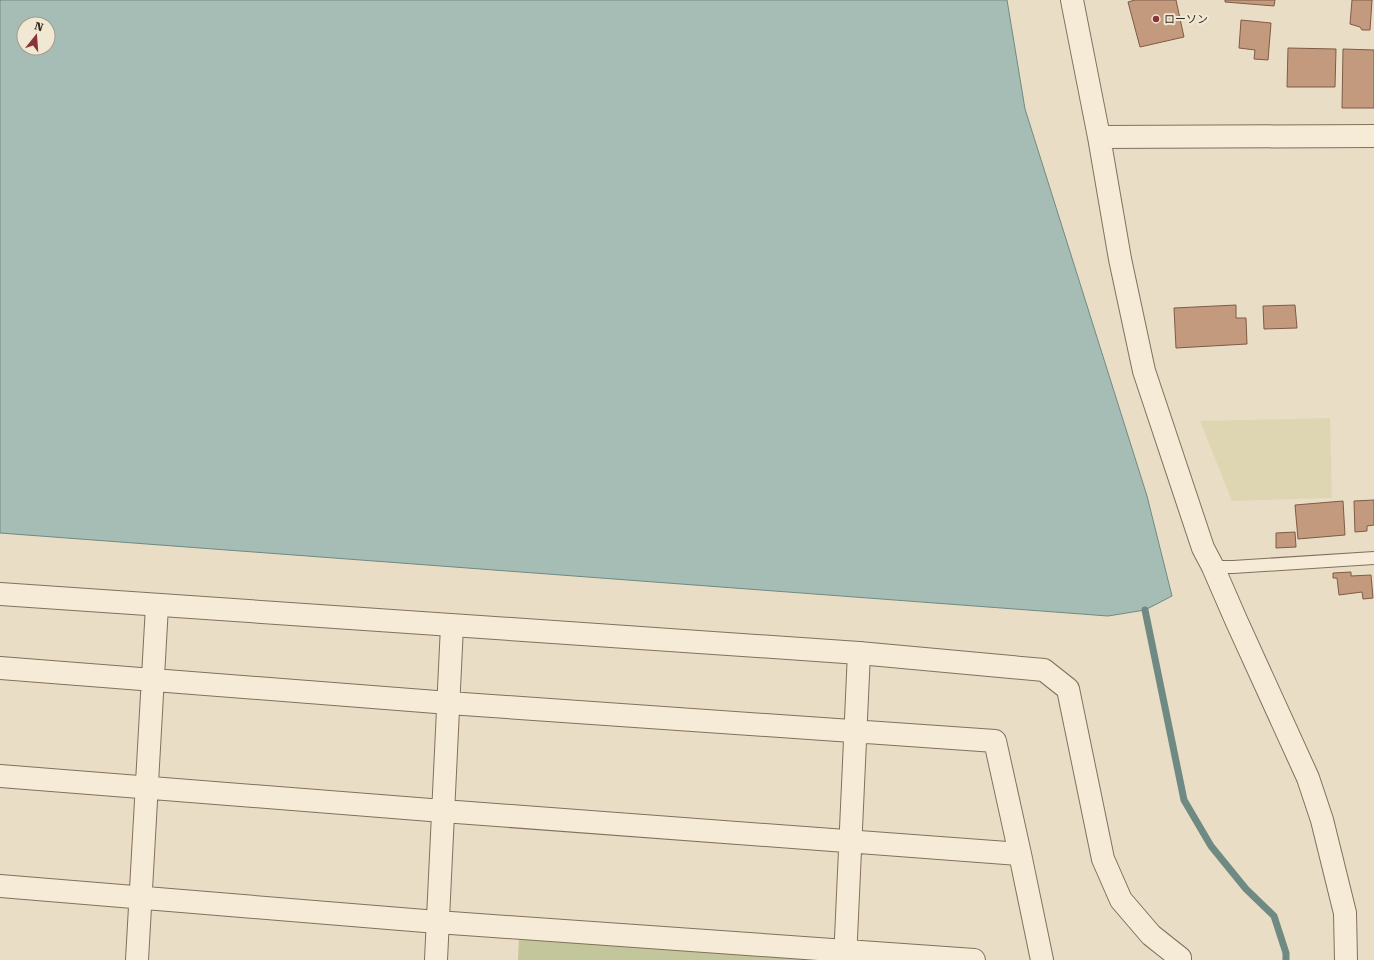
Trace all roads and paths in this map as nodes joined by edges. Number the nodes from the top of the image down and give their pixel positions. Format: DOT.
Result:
graph roads {
  1 [pos="1072,0"];
  2 [pos="1374,136"];
  3 [pos="1099,137"];
  4 [pos="1374,558"];
  5 [pos="1213,567"];
  6 [pos="0,594"];
  7 [pos="156,606"];
  8 [pos="452,626"];
  9 [pos="859,653"];
  10 [pos="0,668"];
  11 [pos="152,680"];
  12 [pos="449,703"];
  13 [pos="856,731"];
  14 [pos="0,776"];
  15 [pos="147,788"];
  16 [pos="443,811"];
  17 [pos="850,841"];
  18 [pos="1020,854"];
  19 [pos="0,886"];
  20 [pos="141,898"];
  21 [pos="437,922"];
  22 [pos="845,955"];
  23 [pos="137,960"];
  24 [pos="436,960"];
  25 [pos="974,960"];
  26 [pos="1042,960"];
  27 [pos="1180,960"];
  28 [pos="1346,960"];
  1 -- 3 [label="street"];
  2 -- 3 [label="street"];
  3 -- 5 [label="street"];
  4 -- 5 [label="lane"];
  5 -- 28 [label="street"];
  6 -- 7 [label="street"];
  7 -- 8 [label="street"];
  7 -- 11 [label="street"];
  8 -- 9 [label="street"];
  8 -- 12 [label="street"];
  9 -- 13 [label="street"];
  9 -- 27 [label="street"];
  10 -- 11 [label="street"];
  11 -- 12 [label="street"];
  11 -- 15 [label="street"];
  12 -- 13 [label="street"];
  12 -- 16 [label="street"];
  13 -- 17 [label="street"];
  13 -- 18 [label="street"];
  14 -- 15 [label="street"];
  15 -- 16 [label="street"];
  15 -- 20 [label="street"];
  16 -- 17 [label="street"];
  16 -- 21 [label="street"];
  17 -- 18 [label="street"];
  17 -- 22 [label="street"];
  18 -- 26 [label="street"];
  19 -- 20 [label="street"];
  20 -- 21 [label="street"];
  20 -- 23 [label="street"];
  21 -- 22 [label="street"];
  21 -- 24 [label="street"];
  22 -- 25 [label="street"];
}
